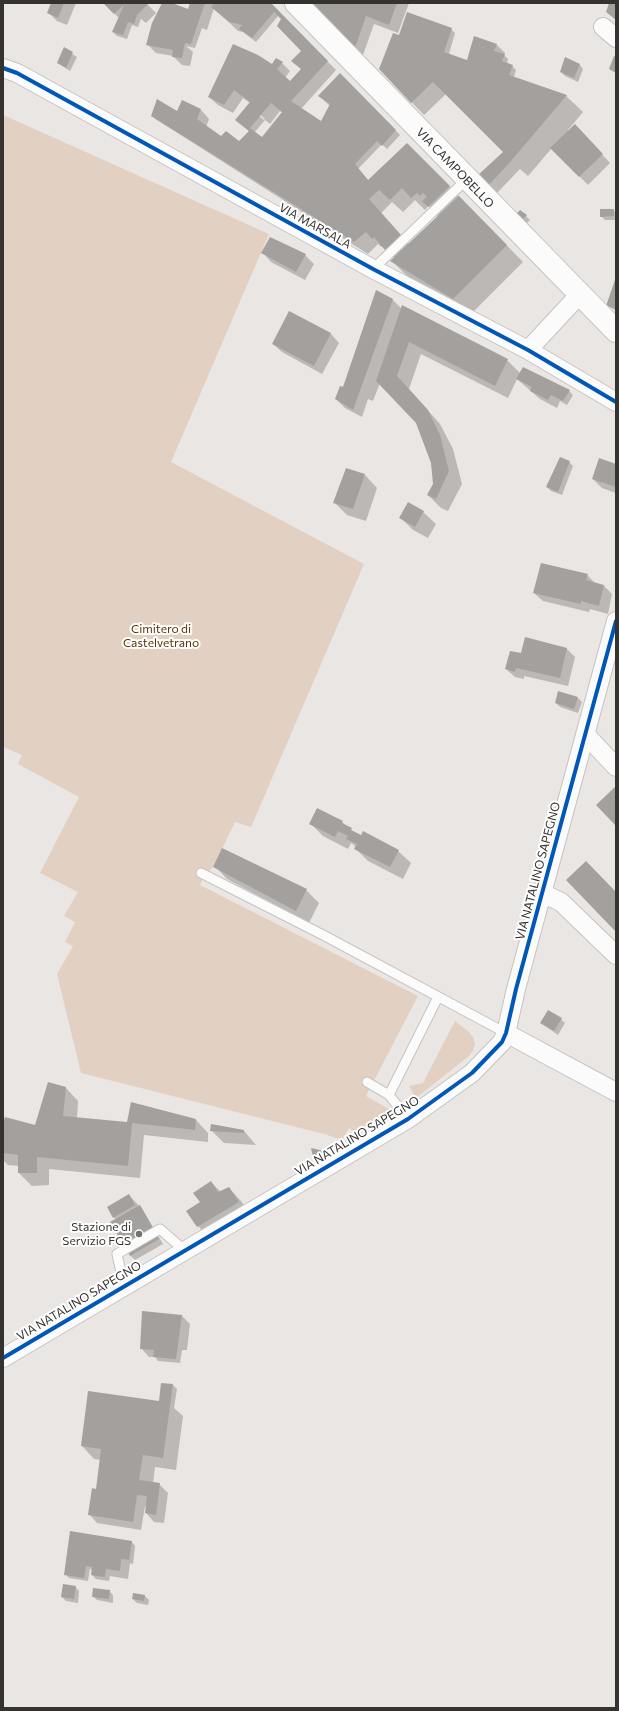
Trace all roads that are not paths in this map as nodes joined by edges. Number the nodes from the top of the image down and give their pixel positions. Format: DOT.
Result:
graph roads {
  1 [pos="296,3"];
  2 [pos="3,68"];
  3 [pos="466,180"];
  4 [pos="373,269"];
  5 [pos="579,294"];
  6 [pos="616,331"];
  7 [pos="528,350"];
  8 [pos="616,402"];
  9 [pos="616,621"];
  10 [pos="611,663"];
  11 [pos="585,734"];
  12 [pos="616,767"];
  13 [pos="201,873"];
  14 [pos="542,893"];
  15 [pos="616,955"];
  16 [pos="438,997"];
  17 [pos="506,1033"];
  18 [pos="367,1082"];
  19 [pos="616,1092"];
  20 [pos="389,1095"];
  21 [pos="408,1119"];
  22 [pos="184,1250"];
  23 [pos="124,1286"];
  24 [pos="3,1358"];
  1 -- 3 [label="main road, VIA CAMPOBELLO"];
  2 -- 4 [label="street, VIA MARSALA"];
  3 -- 4 [label="lane"];
  3 -- 5 [label="main road, VIA CAMPOBELLO"];
  4 -- 7 [label="street, VIA MARSALA"];
  5 -- 6 [label="main road, VIA CAMPOBELLO"];
  5 -- 7 [label="street"];
  7 -- 8 [label="street, VIA MARSALA"];
  9 -- 10 [label="street, VIA NATALINO SAPEGNO"];
  10 -- 11 [label="street, VIA NATALINO SAPEGNO"];
  11 -- 12 [label="street"];
  11 -- 14 [label="street, VIA NATALINO SAPEGNO"];
  13 -- 16 [label="lane"];
  14 -- 15 [label="street"];
  14 -- 17 [label="street, VIA NATALINO SAPEGNO"];
  16 -- 17 [label="lane"];
  16 -- 20 [label="lane"];
  17 -- 19 [label="street"];
  17 -- 21 [label="street, VIA NATALINO SAPEGNO"];
  18 -- 20 [label="lane"];
  20 -- 21 [label="lane"];
  21 -- 22 [label="street, VIA NATALINO SAPEGNO"];
  22 -- 23 [label="street, VIA NATALINO SAPEGNO"];
  22 -- 23 [label="lane"];
  23 -- 24 [label="street, VIA NATALINO SAPEGNO"];
}
